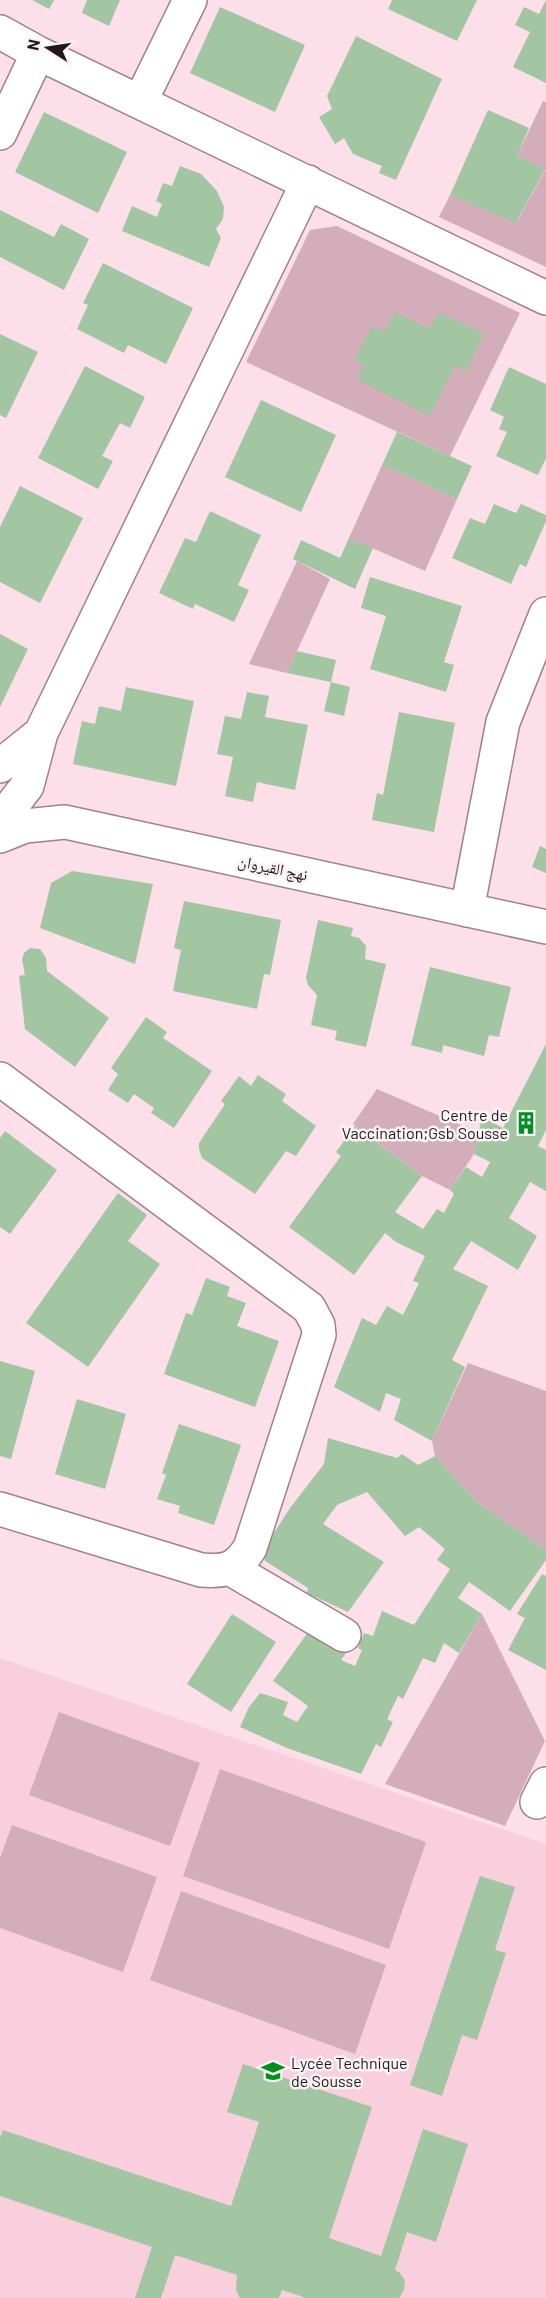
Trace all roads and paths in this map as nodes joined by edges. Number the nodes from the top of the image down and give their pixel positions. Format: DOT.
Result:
graph roads {
  1 [pos="190,0"];
  2 [pos="0,32"];
  3 [pos="38,52"];
  4 [pos="141,100"];
  5 [pos="0,133"];
  6 [pos="308,182"];
  7 [pos="546,298"];
  8 [pos="546,614"];
  9 [pos="41,733"];
  10 [pos="0,766"];
  11 [pos="0,821"];
  12 [pos="0,836"];
  13 [pos="467,910"];
  14 [pos="546,927"];
  15 [pos="0,1079"];
  16 [pos="0,1509"];
  17 [pos="231,1569"];
  18 [pos="344,1635"];
  1 -- 4 [label="street"];
  2 -- 3 [label="street"];
  3 -- 4 [label="street"];
  3 -- 5 [label="street"];
  4 -- 6 [label="street"];
  6 -- 7 [label="street"];
  6 -- 9 [label="street"];
  8 -- 13 [label="street"];
  9 -- 10 [label="street"];
  9 -- 11 [label="street"];
  12 -- 13 [label="street, نهج القيروان"];
  13 -- 14 [label="street, نهج القيروان"];
  15 -- 17 [label="street"];
  16 -- 17 [label="street"];
  17 -- 18 [label="street"];
}
